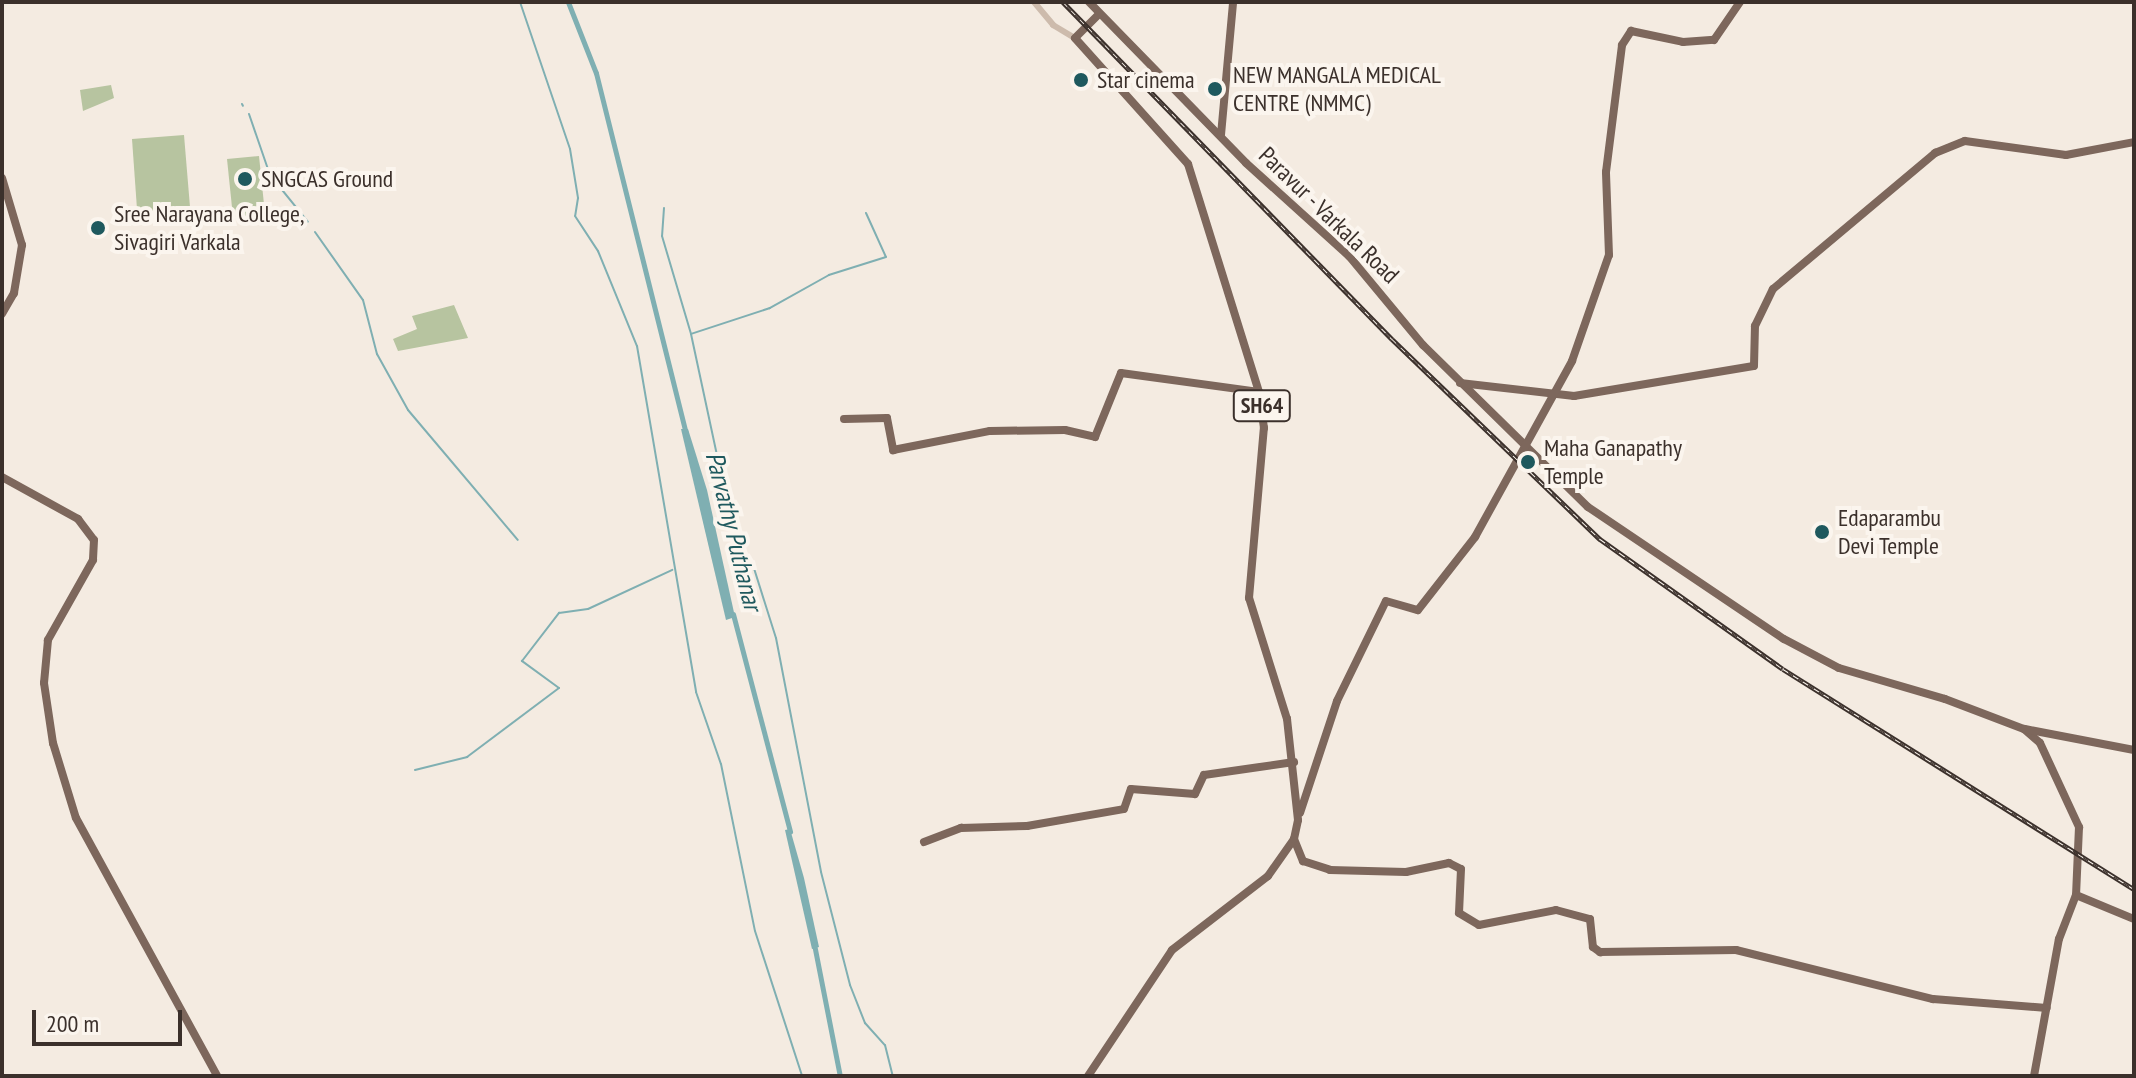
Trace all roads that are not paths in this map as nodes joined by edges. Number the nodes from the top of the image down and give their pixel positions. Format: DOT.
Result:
graph roads {
  1 [pos="1034,2"];
  2 [pos="1089,2"];
  3 [pos="1233,2"];
  4 [pos="1740,2"];
  5 [pos="1099,14"];
  6 [pos="1075,38"];
  7 [pos="1221,135"];
  8 [pos="2134,142"];
  9 [pos="2,178"];
  10 [pos="2,314"];
  11 [pos="1460,383"];
  12 [pos="1259,392"];
  13 [pos="1556,396"];
  14 [pos="844,419"];
  15 [pos="1525,450"];
  16 [pos="2,477"];
  17 [pos="2024,729"];
  18 [pos="2134,750"];
  19 [pos="1294,762"];
  20 [pos="1298,820"];
  21 [pos="1294,839"];
  22 [pos="924,842"];
  23 [pos="2076,895"];
  24 [pos="2134,919"];
  25 [pos="2047,1008"];
  26 [pos="217,1076"];
  27 [pos="1088,1076"];
  28 [pos="2034,1076"];
  1 -- 6 [label="street"];
  2 -- 5 [label="main road, Paravur - Varkala Road"];
  3 -- 7 [label="main road"];
  4 -- 13 [label="main road"];
  5 -- 6 [label="main road"];
  5 -- 7 [label="main road, Paravur - Varkala Road"];
  6 -- 12 [label="main road, SH64"];
  7 -- 11 [label="main road, Paravur - Varkala Road"];
  8 -- 13 [label="main road"];
  9 -- 10 [label="main road"];
  11 -- 13 [label="main road"];
  11 -- 15 [label="main road, Paravur - Varkala Road"];
  12 -- 14 [label="main road"];
  12 -- 19 [label="main road, SH64"];
  13 -- 15 [label="main road"];
  15 -- 17 [label="main road, Paravur - Varkala Road"];
  15 -- 20 [label="main road"];
  16 -- 26 [label="main road"];
  17 -- 18 [label="main road, Paravur - Varkala Road"];
  17 -- 23 [label="main road"];
  19 -- 20 [label="main road, SH64"];
  19 -- 22 [label="main road"];
  20 -- 21 [label="main road, SH64"];
  21 -- 25 [label="main road"];
  21 -- 27 [label="main road, SH64"];
  23 -- 24 [label="main road"];
  23 -- 25 [label="main road"];
  25 -- 28 [label="main road"];
}
